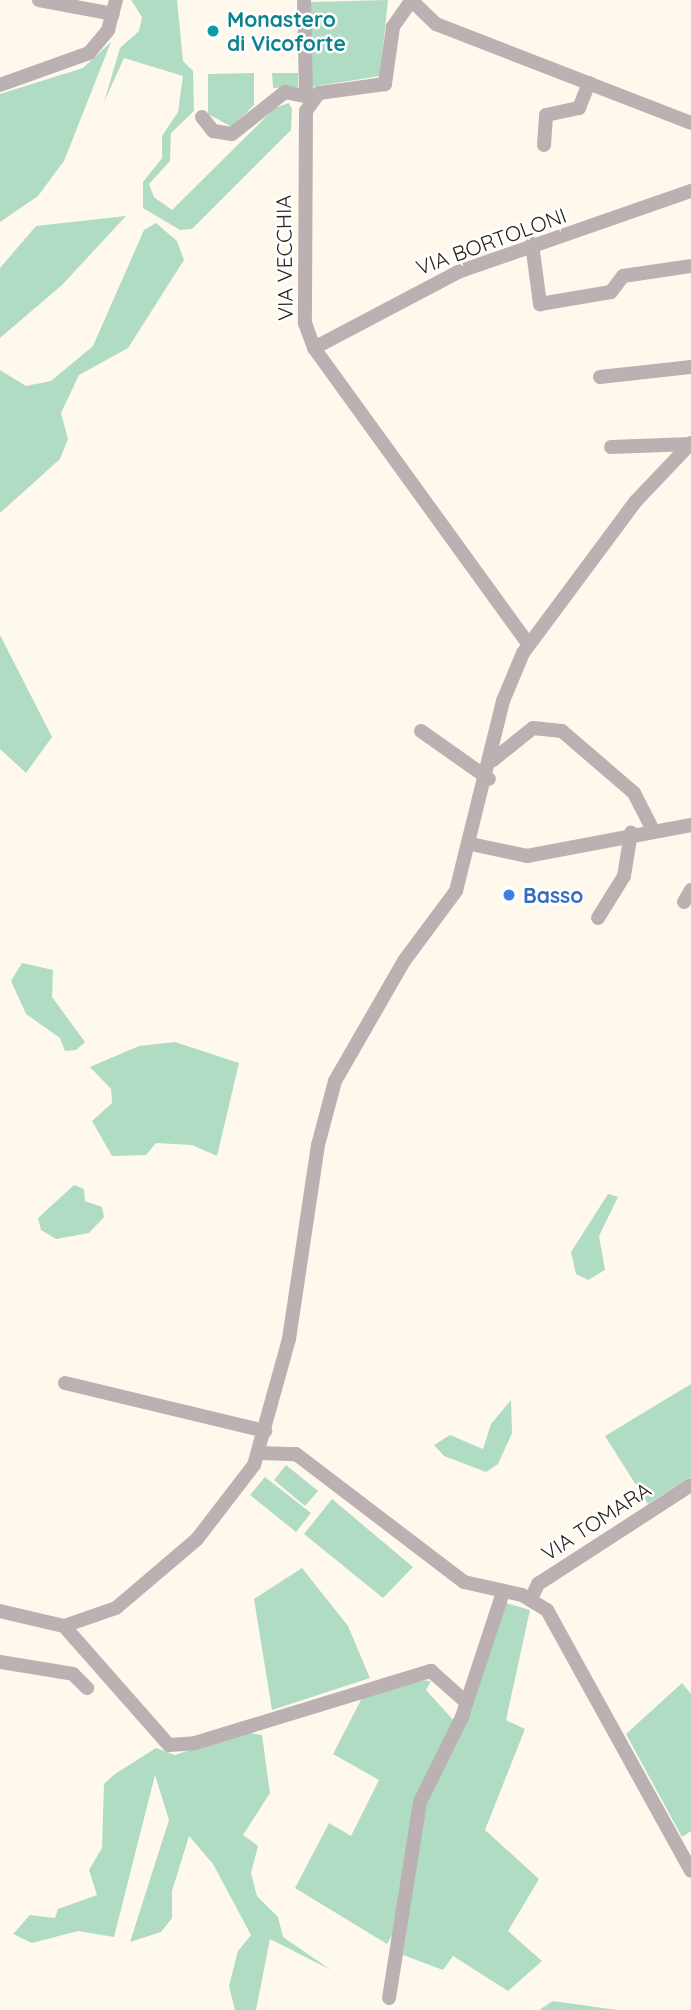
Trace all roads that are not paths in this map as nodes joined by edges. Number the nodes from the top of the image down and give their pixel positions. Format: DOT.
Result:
graph roads {
  1 [pos="39,0"];
  2 [pos="304,0"];
  3 [pos="405,0"];
  4 [pos="411,0"];
  5 [pos="115,7"];
  6 [pos="589,83"];
  7 [pos="0,85"];
  8 [pos="310,95"];
  9 [pos="202,117"];
  10 [pos="691,123"];
  11 [pos="544,145"];
  12 [pos="691,191"];
  13 [pos="532,244"];
  14 [pos="691,266"];
  15 [pos="314,348"];
  16 [pos="691,367"];
  17 [pos="600,377"];
  18 [pos="691,444"];
  19 [pos="611,447"];
  20 [pos="528,644"];
  21 [pos="421,731"];
  22 [pos="493,760"];
  23 [pos="489,779"];
  24 [pos="691,825"];
  25 [pos="652,828"];
  26 [pos="631,833"];
  27 [pos="470,847"];
  28 [pos="597,918"];
  29 [pos="65,1382"];
  30 [pos="265,1431"];
  31 [pos="260,1453"];
  32 [pos="691,1485"];
  33 [pos="503,1592"];
  34 [pos="531,1599"];
  35 [pos="0,1611"];
  36 [pos="64,1626"];
  37 [pos="0,1662"];
  38 [pos="87,1688"];
  39 [pos="467,1703"];
  40 [pos="691,1871"];
  41 [pos="389,1998"];
  1 -- 5 [label="street"];
  2 -- 8 [label="street, VIA VECCHIA"];
  3 -- 4 [label="street"];
  4 -- 6 [label="street"];
  4 -- 8 [label="street"];
  5 -- 7 [label="street"];
  6 -- 10 [label="street"];
  6 -- 11 [label="street"];
  8 -- 9 [label="street"];
  8 -- 15 [label="street, VIA VECCHIA"];
  12 -- 13 [label="street, VIA BORTOLONI"];
  13 -- 14 [label="street"];
  13 -- 15 [label="street, VIA BORTOLONI"];
  15 -- 20 [label="street, VIA VECCHIA"];
  16 -- 17 [label="street"];
  18 -- 19 [label="street"];
  18 -- 20 [label="street"];
  20 -- 22 [label="street"];
  21 -- 23 [label="street"];
  22 -- 23 [label="street"];
  22 -- 25 [label="street"];
  23 -- 27 [label="street"];
  24 -- 25 [label="street"];
  25 -- 26 [label="street"];
  26 -- 27 [label="street"];
  26 -- 28 [label="street"];
  27 -- 30 [label="street"];
  29 -- 30 [label="street"];
  30 -- 31 [label="street"];
  31 -- 33 [label="street"];
  31 -- 36 [label="street"];
  32 -- 34 [label="street, VIA TOMARA"];
  33 -- 34 [label="street"];
  33 -- 39 [label="street"];
  34 -- 40 [label="street"];
  35 -- 36 [label="street"];
  36 -- 39 [label="street"];
  37 -- 38 [label="street"];
  39 -- 41 [label="street"];
}
